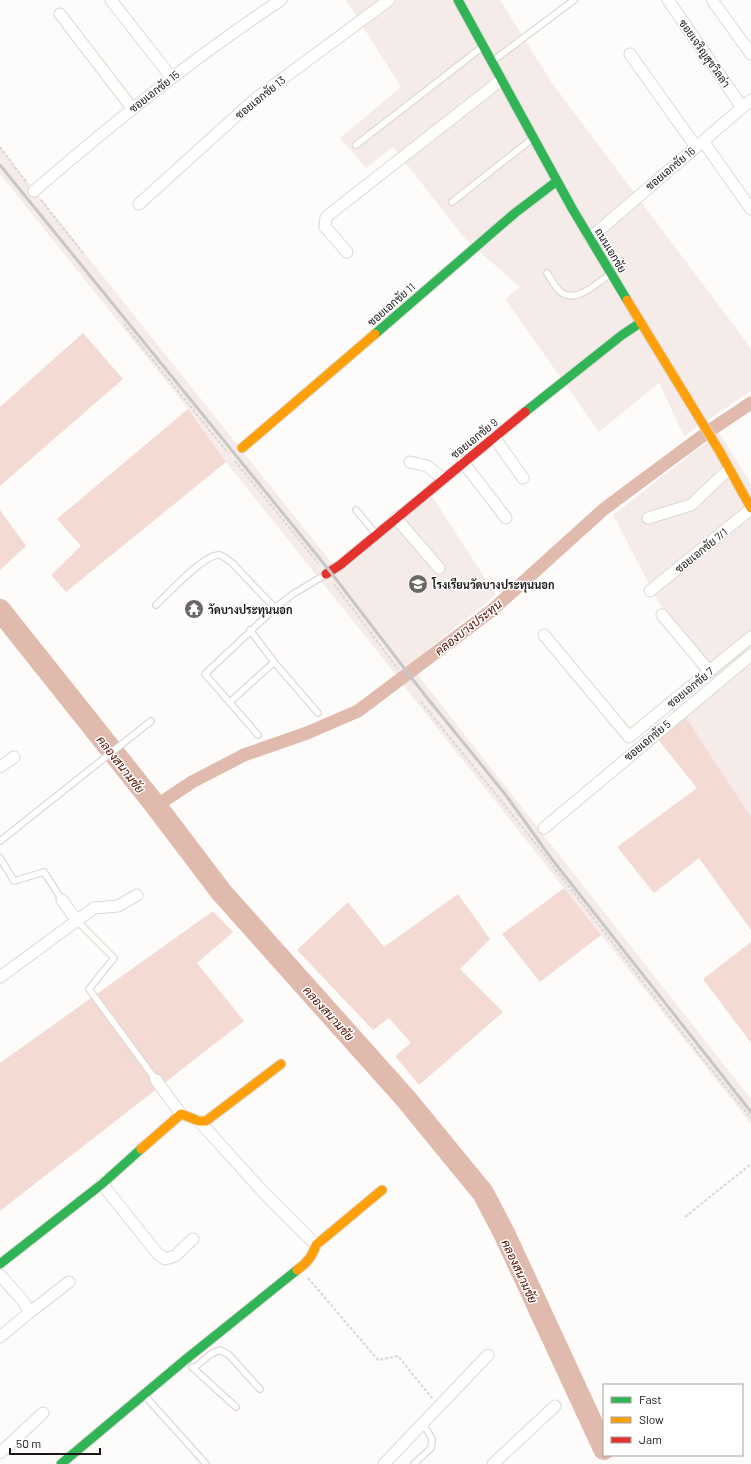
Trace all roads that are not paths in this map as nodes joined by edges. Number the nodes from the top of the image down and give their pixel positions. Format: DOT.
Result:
graph roads {
  1 [pos="111,0"];
  2 [pos="281,0"];
  3 [pos="389,0"];
  4 [pos="458,0"];
  5 [pos="574,0"];
  6 [pos="668,0"];
  7 [pos="712,0"];
  8 [pos="60,14"];
  9 [pos="483,46"];
  10 [pos="630,54"];
  11 [pos="751,54"];
  12 [pos="492,62"];
  13 [pos="171,77"];
  14 [pos="501,80"];
  15 [pos="746,103"];
  16 [pos="132,108"];
  17 [pos="533,138"];
  18 [pos="699,144"];
  19 [pos="356,145"];
  20 [pos="557,181"];
  21 [pos="34,191"];
  22 [pos="452,202"];
  23 [pos="138,204"];
  24 [pos="751,208"];
  25 [pos="590,238"];
  26 [pos="347,252"];
  27 [pos="547,273"];
  28 [pos="611,274"];
  29 [pos="640,323"];
  30 [pos="494,437"];
  31 [pos="242,448"];
  32 [pos="410,462"];
  33 [pos="463,462"];
  34 [pos="728,470"];
  35 [pos="523,478"];
  36 [pos="443,479"];
  37 [pos="751,509"];
  38 [pos="356,510"];
  39 [pos="396,518"];
  40 [pos="506,518"];
  41 [pos="648,518"];
  42 [pos="376,534"];
  43 [pos="439,568"];
  44 [pos="326,574"];
  45 [pos="650,591"];
  46 [pos="156,605"];
  47 [pos="275,608"];
  48 [pos="662,615"];
  49 [pos="250,630"];
  50 [pos="544,635"];
  51 [pos="751,637"];
  52 [pos="751,655"];
  53 [pos="274,662"];
  54 [pos="709,671"];
  55 [pos="230,702"];
  56 [pos="318,713"];
  57 [pos="151,721"];
  58 [pos="258,735"];
  59 [pos="14,757"];
  60 [pos="0,767"];
  61 [pos="544,828"];
  62 [pos="0,841"];
  63 [pos="0,858"];
  64 [pos="137,895"];
  65 [pos="62,900"];
  66 [pos="77,921"];
  67 [pos="0,977"];
  68 [pos="281,1064"];
  69 [pos="156,1080"];
  70 [pos="182,1114"];
  71 [pos="198,1121"];
  72 [pos="102,1184"];
  73 [pos="382,1190"];
  74 [pos="193,1239"];
  75 [pos="316,1245"];
  76 [pos="0,1264"];
  77 [pos="0,1275"];
  78 [pos="69,1282"];
  79 [pos="30,1312"];
  80 [pos="0,1337"];
  81 [pos="488,1355"];
  82 [pos="185,1360"];
  83 [pos="194,1368"];
  84 [pos="260,1388"];
  85 [pos="144,1394"];
  86 [pos="555,1406"];
  87 [pos="236,1407"];
  88 [pos="43,1413"];
  89 [pos="423,1423"];
  90 [pos="0,1452"];
  91 [pos="61,1464"];
  92 [pos="206,1464"];
  93 [pos="384,1464"];
  94 [pos="414,1464"];
  95 [pos="493,1464"];
  1 -- 13 [label="street"];
  2 -- 13 [label="street, ซอยเอกชัย 15"];
  3 -- 23 [label="street, ซอยเอกชัย 13"];
  4 -- 9 [label="street, ถนนเอกชัย"];
  5 -- 12 [label="lane"];
  6 -- 15 [label="street, ซอยเจริญสุขวิลล่า"];
  7 -- 11 [label="street"];
  8 -- 16 [label="street"];
  9 -- 12 [label="street, ถนนเอกชัย"];
  9 -- 19 [label="lane"];
  10 -- 18 [label="street"];
  12 -- 14 [label="street, ถนนเอกชัย"];
  13 -- 16 [label="street, ซอยเอกชัย 15"];
  14 -- 17 [label="street, ถนนเอกชัย"];
  14 -- 26 [label="street"];
  15 -- 18 [label="street, ซอยเอกชัย 16"];
  16 -- 21 [label="street, ซอยเอกชัย 15"];
  17 -- 20 [label="street, ถนนเอกชัย"];
  17 -- 22 [label="lane"];
  18 -- 24 [label="street"];
  18 -- 25 [label="street, ซอยเอกชัย 16"];
  20 -- 25 [label="street, ถนนเอกชัย"];
  20 -- 31 [label="street, ซอยเอกชัย 11"];
  25 -- 28 [label="street, ถนนเอกชัย"];
  27 -- 28 [label="lane"];
  28 -- 29 [label="street, ถนนเอกชัย"];
  29 -- 30 [label="street, ซอยเอกชัย 9"];
  29 -- 34 [label="street, ถนนเอกชัย"];
  30 -- 33 [label="street, ซอยเอกชัย 9"];
  30 -- 35 [label="street"];
  32 -- 36 [label="street"];
  33 -- 36 [label="street, ซอยเอกชัย 9"];
  33 -- 40 [label="street"];
  34 -- 37 [label="street, ถนนเอกชัย"];
  34 -- 41 [label="street"];
  36 -- 39 [label="street, ซอยเอกชัย 9"];
  37 -- 45 [label="street, ซอยเอกชัย 7/1"];
  38 -- 42 [label="lane"];
  39 -- 42 [label="street, ซอยเอกชัย 9"];
  39 -- 43 [label="street"];
  42 -- 44 [label="street, ซอยเอกชัย 9"];
  44 -- 47 [label="lane"];
  46 -- 47 [label="lane"];
  47 -- 49 [label="lane"];
  48 -- 54 [label="street"];
  49 -- 53 [label="lane"];
  49 -- 55 [label="lane"];
  50 -- 54 [label="street, ซอยเอกชัย 7"];
  51 -- 54 [label="street, ซอยเอกชัย 7"];
  52 -- 61 [label="street, ซอยเอกชัย 5"];
  53 -- 55 [label="lane"];
  53 -- 56 [label="lane"];
  55 -- 58 [label="lane"];
  57 -- 62 [label="lane"];
  59 -- 60 [label="street"];
  63 -- 65 [label="lane"];
  64 -- 66 [label="street"];
  65 -- 66 [label="street"];
  66 -- 67 [label="street"];
  66 -- 69 [label="lane"];
  68 -- 71 [label="street"];
  69 -- 70 [label="street"];
  70 -- 71 [label="street"];
  70 -- 72 [label="street"];
  71 -- 75 [label="street"];
  72 -- 74 [label="street"];
  72 -- 76 [label="street"];
  73 -- 75 [label="street"];
  75 -- 82 [label="street"];
  77 -- 79 [label="street"];
  78 -- 79 [label="street"];
  79 -- 80 [label="street"];
  81 -- 89 [label="street"];
  82 -- 83 [label="lane"];
  82 -- 85 [label="street"];
  83 -- 84 [label="lane"];
  83 -- 87 [label="lane"];
  85 -- 91 [label="street"];
  85 -- 92 [label="lane"];
  86 -- 95 [label="street"];
  88 -- 90 [label="street"];
  89 -- 93 [label="street"];
  89 -- 94 [label="lane"];
}
